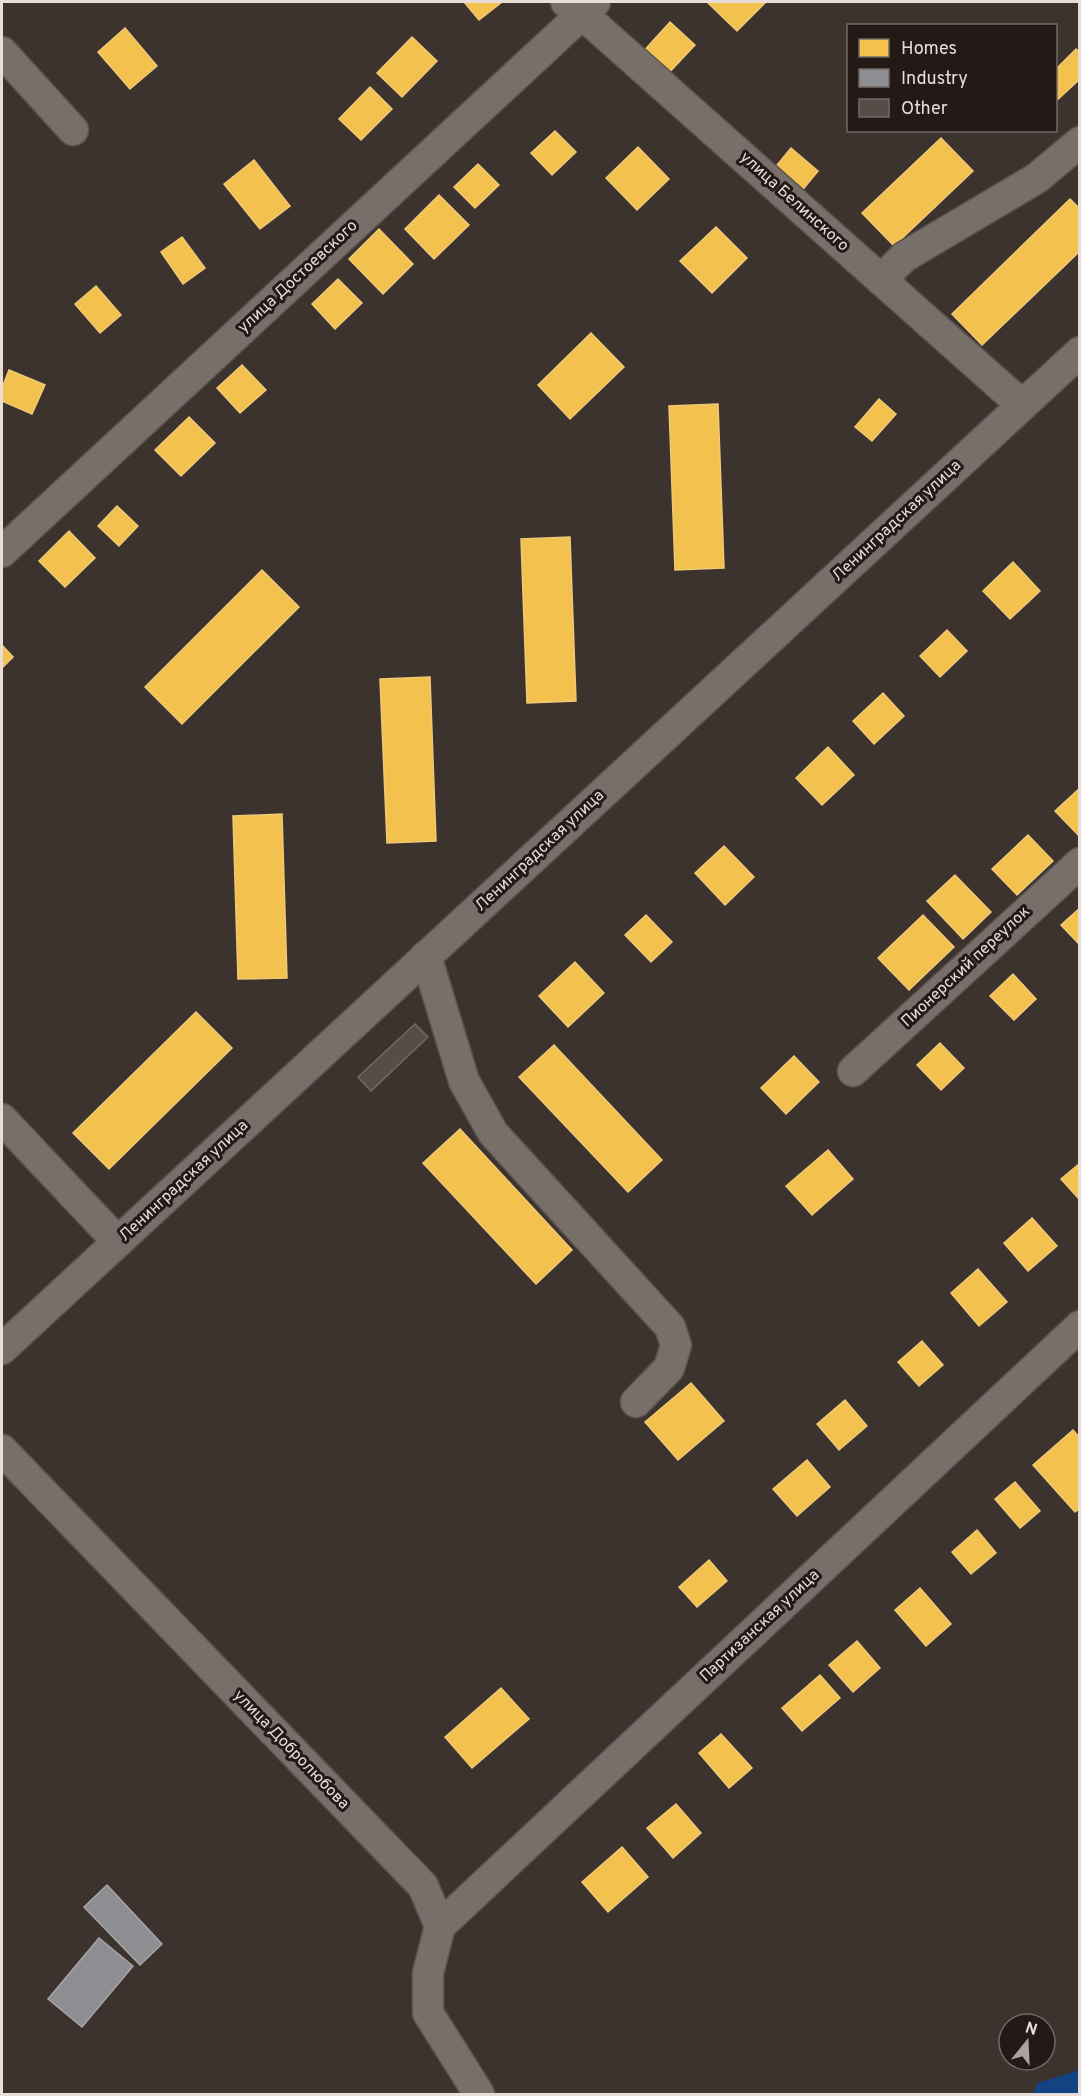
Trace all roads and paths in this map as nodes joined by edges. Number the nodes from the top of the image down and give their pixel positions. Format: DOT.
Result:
graph roads {
  1 [pos="581,6"];
  2 [pos="2,52"];
  3 [pos="73,130"];
  4 [pos="1080,142"];
  5 [pos="882,280"];
  6 [pos="1080,352"];
  7 [pos="1022,405"];
  8 [pos="2,552"];
  9 [pos="1080,863"];
  10 [pos="426,956"];
  11 [pos="853,1071"];
  12 [pos="2,1119"];
  13 [pos="118,1242"];
  14 [pos="1080,1326"];
  15 [pos="2,1349"];
  16 [pos="636,1402"];
  17 [pos="2,1450"];
  18 [pos="440,1926"];
  19 [pos="479,2094"];
  1 -- 5 [label="street, улица Белинского"];
  1 -- 8 [label="street, улица Достоевского"];
  2 -- 3 [label="street"];
  4 -- 5 [label="street"];
  5 -- 7 [label="street, улица Белинского"];
  6 -- 7 [label="street, Ленинградская улица"];
  7 -- 10 [label="street, Ленинградская улица"];
  9 -- 11 [label="street, Пионерский переулок"];
  10 -- 13 [label="street, Ленинградская улица"];
  10 -- 16 [label="street"];
  12 -- 13 [label="street"];
  13 -- 15 [label="street, Ленинградская улица"];
  14 -- 18 [label="street, Партизанская улица"];
  17 -- 18 [label="street, улица Добролюбова"];
  18 -- 19 [label="street"];
}
